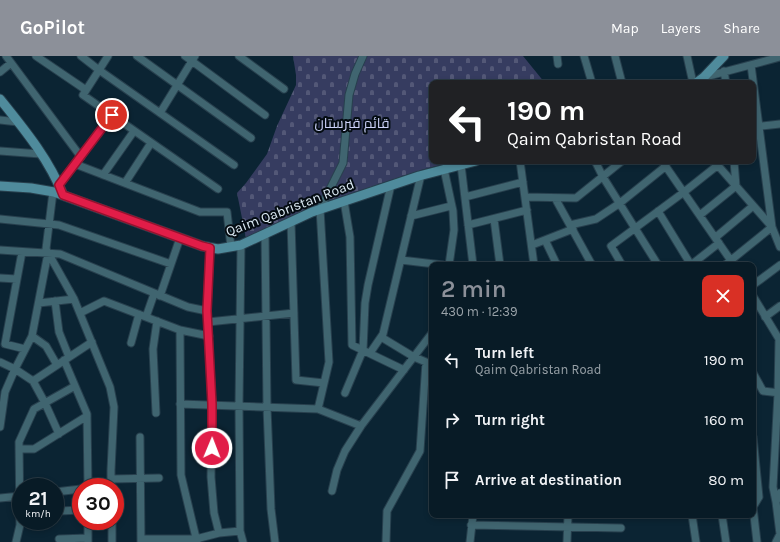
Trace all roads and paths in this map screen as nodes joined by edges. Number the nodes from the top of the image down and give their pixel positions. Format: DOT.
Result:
graph roads {
  1 [pos="6,56"];
  2 [pos="36,56"];
  3 [pos="81,56"];
  4 [pos="108,56"];
  5 [pos="137,56"];
  6 [pos="185,56"];
  7 [pos="239,56"];
  8 [pos="363,56"];
  9 [pos="557,56"];
  10 [pos="584,56"];
  11 [pos="687,56"];
  12 [pos="724,56"];
  13 [pos="780,57"];
  14 [pos="617,58"];
  15 [pos="194,59"];
  16 [pos="716,60"];
  17 [pos="11,64"];
  18 [pos="558,64"];
  19 [pos="751,65"];
  20 [pos="99,70"];
  21 [pos="724,71"];
  22 [pos="0,72"];
  23 [pos="704,77"];
  24 [pos="591,80"];
  25 [pos="621,80"];
  26 [pos="694,80"];
  27 [pos="700,80"];
  28 [pos="726,80"];
  29 [pos="752,80"];
  30 [pos="177,85"];
  31 [pos="284,89"];
  32 [pos="86,90"];
  33 [pos="0,99"];
  34 [pos="160,113"];
  35 [pos="112,115"];
  36 [pos="265,115"];
  37 [pos="0,120"];
  38 [pos="18,122"];
  39 [pos="780,124"];
  40 [pos="756,127"];
  41 [pos="134,131"];
  42 [pos="252,138"];
  43 [pos="151,143"];
  44 [pos="0,150"];
  45 [pos="41,154"];
  46 [pos="80,157"];
  47 [pos="75,164"];
  48 [pos="465,164"];
  49 [pos="520,164"];
  50 [pos="597,164"];
  51 [pos="618,164"];
  52 [pos="663,164"];
  53 [pos="665,164"];
  54 [pos="715,164"];
  55 [pos="717,164"];
  56 [pos="734,164"];
  57 [pos="234,165"];
  58 [pos="461,165"];
  59 [pos="444,169"];
  60 [pos="103,175"];
  61 [pos="421,175"];
  62 [pos="603,176"];
  63 [pos="523,182"];
  64 [pos="124,183"];
  65 [pos="390,185"];
  66 [pos="0,186"];
  67 [pos="736,186"];
  68 [pos="56,188"];
  69 [pos="218,188"];
  70 [pos="684,192"];
  71 [pos="465,197"];
  72 [pos="525,197"];
  73 [pos="555,198"];
  74 [pos="344,201"];
  75 [pos="620,203"];
  76 [pos="452,206"];
  77 [pos="753,206"];
  78 [pos="320,209"];
  79 [pos="527,210"];
  80 [pos="658,211"];
  81 [pos="700,215"];
  82 [pos="411,216"];
  83 [pos="0,219"];
  84 [pos="494,219"];
  85 [pos="291,222"];
  86 [pos="49,223"];
  87 [pos="468,225"];
  88 [pos="571,227"];
  89 [pos="772,227"];
  90 [pos="635,228"];
  91 [pos="265,234"];
  92 [pos="180,238"];
  93 [pos="545,240"];
  94 [pos="718,240"];
  95 [pos="241,245"];
  96 [pos="532,245"];
  97 [pos="780,246"];
  98 [pos="231,247"];
  99 [pos="210,248"];
  100 [pos="0,250"];
  101 [pos="22,252"];
  102 [pos="48,253"];
  103 [pos="401,260"];
  104 [pos="449,262"];
  105 [pos="473,262"];
  106 [pos="500,262"];
  107 [pos="534,262"];
  108 [pos="555,262"];
  109 [pos="590,262"];
  110 [pos="620,262"];
  111 [pos="656,262"];
  112 [pos="689,262"];
  113 [pos="694,262"];
  114 [pos="733,262"];
  115 [pos="429,263"];
  116 [pos="171,264"];
  117 [pos="780,265"];
  118 [pos="0,278"];
  119 [pos="17,279"];
  120 [pos="756,283"];
  121 [pos="157,295"];
  122 [pos="74,299"];
  123 [pos="55,301"];
  124 [pos="756,301"];
  125 [pos="38,303"];
  126 [pos="780,306"];
  127 [pos="207,311"];
  128 [pos="80,313"];
  129 [pos="294,313"];
  130 [pos="142,315"];
  131 [pos="266,316"];
  132 [pos="765,317"];
  133 [pos="240,318"];
  134 [pos="157,321"];
  135 [pos="208,322"];
  136 [pos="180,330"];
  137 [pos="32,336"];
  138 [pos="209,336"];
  139 [pos="381,337"];
  140 [pos="92,342"];
  141 [pos="131,343"];
  142 [pos="428,343"];
  143 [pos="25,349"];
  144 [pos="363,350"];
  145 [pos="370,354"];
  146 [pos="414,357"];
  147 [pos="66,359"];
  148 [pos="0,362"];
  149 [pos="57,365"];
  150 [pos="15,369"];
  151 [pos="404,370"];
  152 [pos="429,371"];
  153 [pos="756,378"];
  154 [pos="33,381"];
  155 [pos="324,383"];
  156 [pos="75,386"];
  157 [pos="2,392"];
  158 [pos="345,393"];
  159 [pos="779,393"];
  160 [pos="45,402"];
  161 [pos="180,404"];
  162 [pos="212,404"];
  163 [pos="239,406"];
  164 [pos="267,407"];
  165 [pos="318,409"];
  166 [pos="156,413"];
  167 [pos="87,416"];
  168 [pos="0,425"];
  169 [pos="361,426"];
  170 [pos="59,434"];
  171 [pos="140,437"];
  172 [pos="19,448"];
  173 [pos="756,467"];
  174 [pos="20,478"];
  175 [pos="88,478"];
  176 [pos="111,478"];
  177 [pos="159,478"];
  178 [pos="124,479"];
  179 [pos="141,479"];
  180 [pos="332,491"];
  181 [pos="780,493"];
  182 [pos="12,497"];
  183 [pos="0,498"];
  184 [pos="756,502"];
  185 [pos="776,502"];
  186 [pos="472,518"];
  187 [pos="568,518"];
  188 [pos="692,518"];
  189 [pos="722,518"];
  190 [pos="754,518"];
  191 [pos="472,525"];
  192 [pos="568,528"];
  193 [pos="621,528"];
  194 [pos="19,530"];
  195 [pos="112,530"];
  196 [pos="240,531"];
  197 [pos="219,533"];
  198 [pos="780,534"];
  199 [pos="59,539"];
  200 [pos="88,540"];
  201 [pos="141,540"];
  202 [pos="196,540"];
  203 [pos="16,542"];
  204 [pos="112,542"];
  205 [pos="243,542"];
  206 [pos="275,542"];
  207 [pos="386,542"];
  208 [pos="470,542"];
  209 [pos="567,542"];
  210 [pos="696,542"];
  211 [pos="726,542"];
  212 [pos="757,542"];
  213 [pos="776,542"];
  1 -- 17 [label="street"];
  2 -- 32 [label="street"];
  3 -- 20 [label="street"];
  4 -- 20 [label="street"];
  5 -- 30 [label="street"];
  6 -- 15 [label="street"];
  7 -- 31 [label="street"];
  8 -- 78 [label="street"];
  9 -- 18 [label="street"];
  10 -- 24 [label="street"];
  11 -- 26 [label="street"];
  12 -- 16 [label="street"];
  13 -- 19 [label="street"];
  14 -- 25 [label="street"];
  15 -- 30 [label="street"];
  15 -- 36 [label="street"];
  16 -- 23 [label="street"];
  17 -- 22 [label="street"];
  17 -- 46 [label="street"];
  19 -- 21 [label="street"];
  19 -- 29 [label="street"];
  20 -- 32 [label="street"];
  20 -- 34 [label="street"];
  21 -- 23 [label="street"];
  21 -- 28 [label="street"];
  23 -- 27 [label="street"];
  30 -- 34 [label="street"];
  30 -- 42 [label="street"];
  32 -- 35 [label="street"];
  33 -- 38 [label="street"];
  34 -- 57 [label="street"];
  35 -- 41 [label="street"];
  35 -- 46 [label="street"];
  37 -- 38 [label="street"];
  38 -- 45 [label="street"];
  39 -- 40 [label="street"];
  40 -- 89 [label="street"];
  41 -- 43 [label="street"];
  41 -- 60 [label="street"];
  43 -- 64 [label="street"];
  43 -- 69 [label="street"];
  44 -- 45 [label="street"];
  45 -- 68 [label="street"];
  46 -- 47 [label="street"];
  47 -- 60 [label="street"];
  47 -- 68 [label="street"];
  48 -- 58 [label="street, Qaim Qabristan Road"];
  49 -- 63 [label="street"];
  50 -- 62 [label="street"];
  51 -- 62 [label="street"];
  52 -- 75 [label="street"];
  53 -- 70 [label="street"];
  54 -- 70 [label="street"];
  55 -- 67 [label="street"];
  56 -- 67 [label="street"];
  58 -- 59 [label="street, Qaim Qabristan Road"];
  58 -- 71 [label="street"];
  59 -- 61 [label="street, Qaim Qabristan Road"];
  59 -- 76 [label="street"];
  60 -- 64 [label="street"];
  61 -- 65 [label="street, Qaim Qabristan Road"];
  61 -- 82 [label="street"];
  62 -- 73 [label="street"];
  62 -- 75 [label="street"];
  63 -- 71 [label="street"];
  63 -- 72 [label="street"];
  64 -- 98 [label="street"];
  65 -- 74 [label="street, Qaim Qabristan Road"];
  65 -- 144 [label="street"];
  66 -- 68 [label="street, Qaim Qabristan Road"];
  67 -- 77 [label="street"];
  67 -- 81 [label="street"];
  68 -- 86 [label="street"];
  68 -- 92 [label="street, Qaim Qabristan Road"];
  70 -- 80 [label="street"];
  70 -- 81 [label="street"];
  71 -- 87 [label="street"];
  72 -- 73 [label="street"];
  72 -- 79 [label="street"];
  73 -- 88 [label="street"];
  74 -- 78 [label="street, Qaim Qabristan Road"];
  74 -- 144 [label="street"];
  75 -- 88 [label="street"];
  75 -- 90 [label="street"];
  76 -- 82 [label="street"];
  76 -- 104 [label="street"];
  77 -- 89 [label="street"];
  77 -- 94 [label="street"];
  78 -- 85 [label="street, Qaim Qabristan Road"];
  78 -- 155 [label="street"];
  79 -- 84 [label="street"];
  79 -- 96 [label="street"];
  80 -- 90 [label="street"];
  80 -- 112 [label="street"];
  81 -- 94 [label="street"];
  82 -- 103 [label="street"];
  83 -- 86 [label="street"];
  84 -- 87 [label="street"];
  84 -- 106 [label="street"];
  85 -- 91 [label="street, Qaim Qabristan Road"];
  85 -- 129 [label="street"];
  86 -- 102 [label="street"];
  86 -- 116 [label="street"];
  87 -- 105 [label="street"];
  88 -- 93 [label="street"];
  88 -- 109 [label="street"];
  89 -- 97 [label="street"];
  89 -- 114 [label="street"];
  90 -- 110 [label="street"];
  90 -- 111 [label="street"];
  91 -- 95 [label="street, Qaim Qabristan Road"];
  91 -- 131 [label="street"];
  92 -- 99 [label="street, Qaim Qabristan Road"];
  92 -- 116 [label="street"];
  93 -- 96 [label="street"];
  93 -- 108 [label="street"];
  94 -- 113 [label="street"];
  94 -- 114 [label="street"];
  95 -- 98 [label="street, Qaim Qabristan Road"];
  95 -- 133 [label="street"];
  96 -- 107 [label="street"];
  98 -- 99 [label="street, Qaim Qabristan Road"];
  99 -- 127 [label="street"];
  100 -- 101 [label="street"];
  101 -- 102 [label="street"];
  101 -- 119 [label="street"];
  102 -- 121 [label="street"];
  102 -- 122 [label="street"];
  102 -- 125 [label="street"];
  103 -- 115 [label="street"];
  103 -- 139 [label="street"];
  116 -- 121 [label="street"];
  117 -- 120 [label="street"];
  118 -- 119 [label="street"];
  119 -- 143 [label="street"];
  121 -- 127 [label="street"];
  121 -- 130 [label="street"];
  122 -- 123 [label="street"];
  122 -- 128 [label="street"];
  123 -- 125 [label="street"];
  123 -- 147 [label="street"];
  124 -- 132 [label="street"];
  125 -- 137 [label="street"];
  126 -- 132 [label="street"];
  127 -- 135 [label="street"];
  128 -- 130 [label="street"];
  128 -- 140 [label="street"];
  129 -- 131 [label="street"];
  129 -- 155 [label="street"];
  130 -- 134 [label="street"];
  130 -- 141 [label="street"];
  131 -- 133 [label="street"];
  131 -- 164 [label="street"];
  132 -- 159 [label="street"];
  133 -- 135 [label="street"];
  133 -- 163 [label="street"];
  134 -- 136 [label="street"];
  134 -- 166 [label="street"];
  135 -- 138 [label="street"];
  136 -- 138 [label="street"];
  136 -- 161 [label="street"];
  137 -- 143 [label="street"];
  137 -- 149 [label="street"];
  138 -- 162 [label="street"];
  139 -- 145 [label="street"];
  139 -- 146 [label="street"];
  140 -- 147 [label="street"];
  140 -- 176 [label="street"];
  142 -- 146 [label="street"];
  143 -- 150 [label="street"];
  144 -- 145 [label="street"];
  144 -- 158 [label="street"];
  145 -- 151 [label="street"];
  146 -- 151 [label="street"];
  146 -- 152 [label="street"];
  147 -- 149 [label="street"];
  147 -- 156 [label="street"];
  148 -- 150 [label="street"];
  149 -- 154 [label="street"];
  150 -- 154 [label="street"];
  150 -- 157 [label="street"];
  151 -- 169 [label="street"];
  152 -- 207 [label="street"];
  153 -- 159 [label="street"];
  154 -- 160 [label="street"];
  155 -- 165 [label="street"];
  156 -- 160 [label="street"];
  156 -- 167 [label="street"];
  157 -- 168 [label="street"];
  159 -- 185 [label="street"];
  160 -- 170 [label="street"];
  160 -- 172 [label="street"];
  161 -- 162 [label="street"];
  161 -- 202 [label="street"];
  162 -- 163 [label="street"];
  162 -- 197 [label="street"];
  163 -- 164 [label="street"];
  163 -- 196 [label="street"];
  164 -- 165 [label="street"];
  164 -- 206 [label="street"];
  165 -- 169 [label="street"];
  167 -- 170 [label="street"];
  167 -- 175 [label="street"];
  169 -- 180 [label="street"];
  170 -- 172 [label="street"];
  171 -- 179 [label="street"];
  172 -- 174 [label="street"];
  173 -- 184 [label="street"];
  177 -- 179 [label="street"];
  178 -- 179 [label="street"];
  179 -- 201 [label="street"];
  181 -- 185 [label="street"];
  182 -- 183 [label="street"];
  185 -- 198 [label="street"];
  186 -- 191 [label="street"];
  187 -- 192 [label="street"];
  188 -- 210 [label="street"];
  189 -- 211 [label="street"];
  190 -- 212 [label="street"];
  191 -- 192 [label="street"];
  191 -- 208 [label="street"];
  192 -- 193 [label="street"];
  192 -- 209 [label="street"];
  194 -- 203 [label="street"];
  195 -- 204 [label="street"];
  196 -- 197 [label="street"];
  196 -- 205 [label="street"];
  197 -- 202 [label="street"];
  198 -- 213 [label="street"];
  199 -- 200 [label="street"];
  201 -- 202 [label="street"];
}
